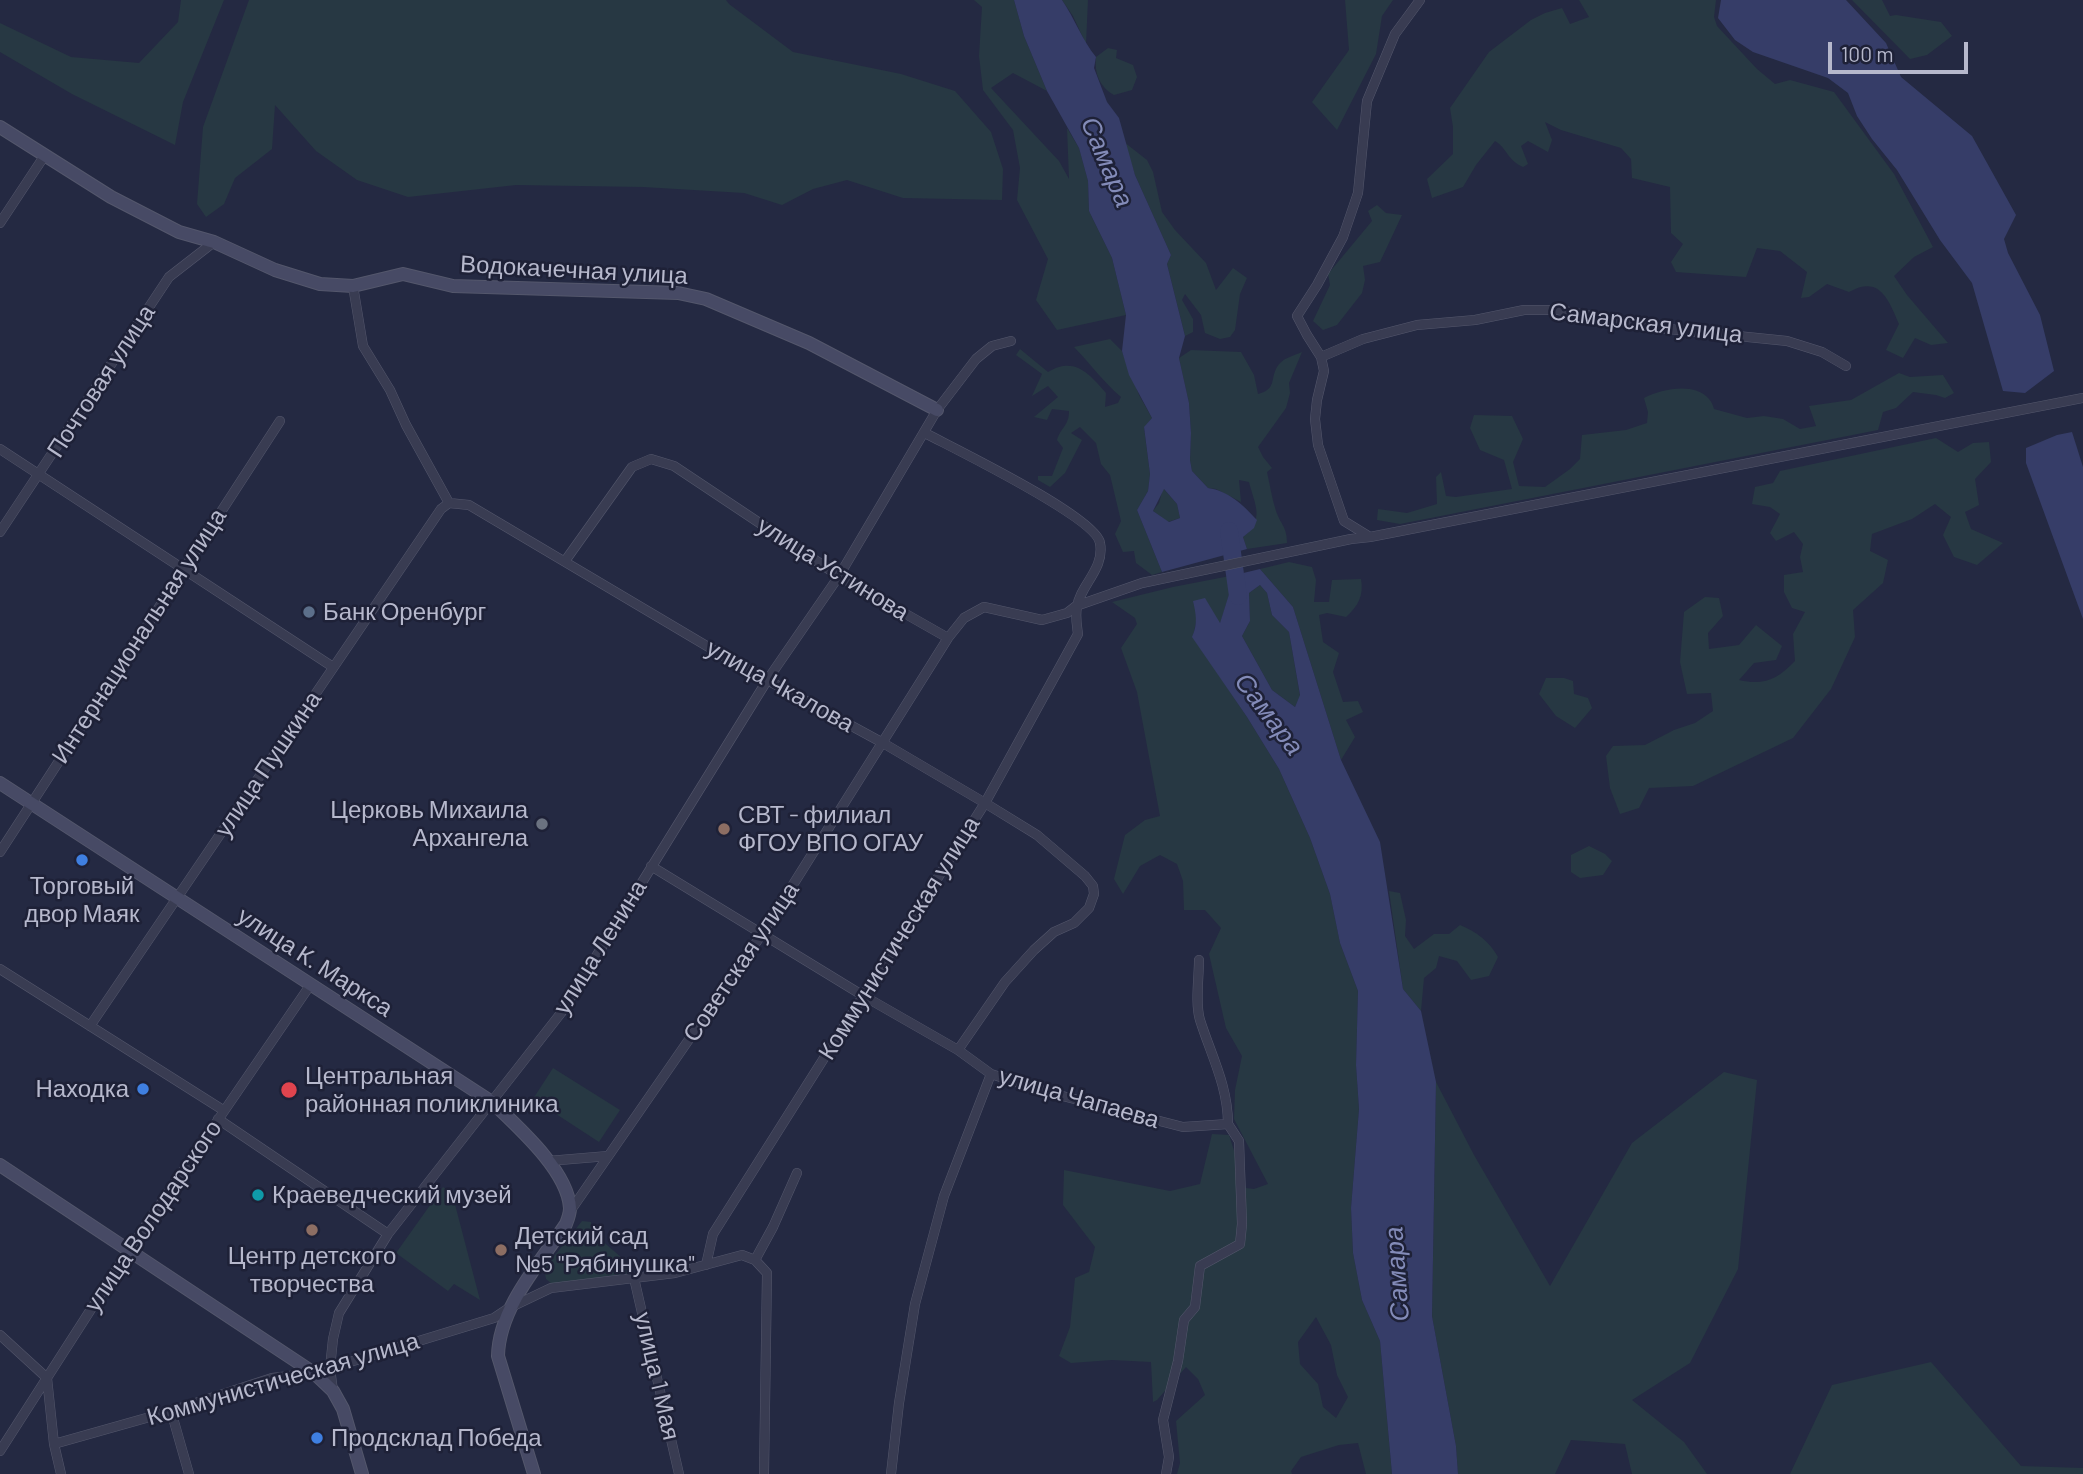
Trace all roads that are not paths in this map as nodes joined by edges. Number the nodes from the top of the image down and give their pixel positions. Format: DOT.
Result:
graph roads {
  1 [pos="1412,0"];
  2 [pos="1420,0"];
  3 [pos="1395,34"];
  4 [pos="0,127"];
  5 [pos="45,155"];
  6 [pos="0,223"];
  7 [pos="214,242"];
  8 [pos="353,286"];
  9 [pos="1011,341"];
  10 [pos="1321,357"];
  11 [pos="1846,366"];
  12 [pos="2083,398"];
  13 [pos="937,410"];
  14 [pos="279,421"];
  15 [pos="925,433"];
  16 [pos="0,449"];
  17 [pos="39,475"];
  18 [pos="449,503"];
  19 [pos="0,532"];
  20 [pos="1370,537"];
  21 [pos="565,561"];
  22 [pos="182,569"];
  23 [pos="839,576"];
  24 [pos="1076,606"];
  25 [pos="948,638"];
  26 [pos="333,667"];
  27 [pos="768,679"];
  28 [pos="883,743"];
  29 [pos="0,783"];
  30 [pos="985,803"];
  31 [pos="31,804"];
  32 [pos="0,852"];
  33 [pos="651,866"];
  34 [pos="176,897"];
  35 [pos="762,934"];
  36 [pos="1199,960"];
  37 [pos="0,969"];
  38 [pos="311,984"];
  39 [pos="862,995"];
  40 [pos="90,1026"];
  41 [pos="958,1050"];
  42 [pos="991,1074"];
  43 [pos="492,1102"];
  44 [pos="221,1114"];
  45 [pos="1228,1124"];
  46 [pos="608,1156"];
  47 [pos="548,1161"];
  48 [pos="1,1167"];
  49 [pos="797,1173"];
  50 [pos="570,1210"];
  51 [pos="388,1234"];
  52 [pos="129,1250"];
  53 [pos="755,1260"];
  54 [pos="706,1265"];
  55 [pos="634,1278"];
  56 [pos="509,1308"];
  57 [pos="0,1335"];
  58 [pos="330,1368"];
  59 [pos="314,1373"];
  60 [pos="47,1378"];
  61 [pos="333,1391"];
  62 [pos="171,1411"];
  63 [pos="54,1444"];
  64 [pos="0,1451"];
  65 [pos="61,1474"];
  66 [pos="189,1474"];
  67 [pos="362,1474"];
  68 [pos="534,1474"];
  69 [pos="679,1474"];
  70 [pos="764,1474"];
  71 [pos="891,1474"];
  72 [pos="1166,1474"];
  1 -- 3 [label="street"];
  2 -- 3 [label="street"];
  3 -- 10 [label="street"];
  4 -- 5 [label="street, Водокачечная улица"];
  5 -- 6 [label="street"];
  5 -- 7 [label="street, Водокачечная улица"];
  7 -- 8 [label="street, Водокачечная улица"];
  7 -- 17 [label="street, Почтовая улица"];
  8 -- 13 [label="street, Водокачечная улица"];
  8 -- 18 [label="street"];
  9 -- 13 [label="street, улица Ленина"];
  10 -- 11 [label="street, Самарская улица"];
  10 -- 20 [label="street"];
  12 -- 20 [label="street"];
  13 -- 15 [label="street, улица Ленина"];
  14 -- 22 [label="street, Интернациональная улица"];
  15 -- 23 [label="street, улица Ленина"];
  15 -- 24 [label="street"];
  16 -- 17 [label="street"];
  17 -- 19 [label="street, Почтовая улица"];
  17 -- 22 [label="street"];
  18 -- 21 [label="street, улица Чкалова"];
  18 -- 26 [label="street, улица Пушкина"];
  20 -- 24 [label="street"];
  21 -- 23 [label="street, улица Устинова"];
  21 -- 27 [label="street, улица Чкалова"];
  22 -- 26 [label="street"];
  22 -- 31 [label="street, Интернациональная улица"];
  23 -- 25 [label="street, улица Устинова"];
  23 -- 27 [label="street, улица Ленина"];
  24 -- 25 [label="street"];
  24 -- 30 [label="street, Коммунистическая улица"];
  25 -- 28 [label="street, Советская улица"];
  26 -- 34 [label="street, улица Пушкина"];
  27 -- 28 [label="street, улица Чкалова"];
  27 -- 33 [label="street, улица Ленина"];
  28 -- 30 [label="street, улица Чкалова"];
  28 -- 35 [label="street, Советская улица"];
  29 -- 31 [label="street, улица К. Маркса"];
  30 -- 39 [label="street, Коммунистическая улица"];
  30 -- 41 [label="street, улица Чкалова"];
  31 -- 32 [label="street, Интернациональная улица"];
  31 -- 34 [label="street, улица К. Маркса"];
  33 -- 35 [label="street, улица Чапаева"];
  33 -- 43 [label="street, улица Ленина"];
  34 -- 38 [label="street, улица К. Маркса"];
  34 -- 40 [label="street, улица Пушкина"];
  35 -- 39 [label="street, улица Чапаева"];
  35 -- 46 [label="street, Советская улица"];
  36 -- 45 [label="street"];
  37 -- 40 [label="street"];
  38 -- 43 [label="street, улица К. Маркса"];
  38 -- 44 [label="street, улица Володарского"];
  39 -- 41 [label="street, улица Чапаева"];
  39 -- 54 [label="street, Коммунистическая улица"];
  40 -- 44 [label="street"];
  41 -- 42 [label="street, улица Чапаева"];
  42 -- 45 [label="street, улица Чапаева"];
  42 -- 71 [label="street"];
  43 -- 47 [label="street, улица К. Маркса"];
  43 -- 51 [label="street, улица Ленина"];
  44 -- 51 [label="street"];
  44 -- 52 [label="street, улица Володарского"];
  45 -- 72 [label="street"];
  46 -- 47 [label="street"];
  46 -- 50 [label="street, Советская улица"];
  47 -- 50 [label="street, улица К. Маркса"];
  48 -- 52 [label="street"];
  49 -- 53 [label="street"];
  50 -- 56 [label="street"];
  51 -- 58 [label="street, улица Ленина"];
  52 -- 59 [label="street"];
  52 -- 60 [label="street, улица Володарского"];
  53 -- 54 [label="street, Коммунистическая улица"];
  53 -- 70 [label="street"];
  54 -- 55 [label="street, Коммунистическая улица"];
  55 -- 56 [label="street, Коммунистическая улица"];
  55 -- 69 [label="street, улица 1 Мая"];
  56 -- 58 [label="street, Коммунистическая улица"];
  56 -- 68 [label="street"];
  57 -- 60 [label="street"];
  58 -- 59 [label="street, Коммунистическая улица"];
  58 -- 61 [label="street, улица Ленина"];
  59 -- 61 [label="street"];
  59 -- 62 [label="street, Коммунистическая улица"];
  60 -- 63 [label="street"];
  60 -- 64 [label="street, улица Володарского"];
  61 -- 67 [label="street"];
  62 -- 63 [label="street, Коммунистическая улица"];
  62 -- 66 [label="street"];
  63 -- 65 [label="street"];
}
